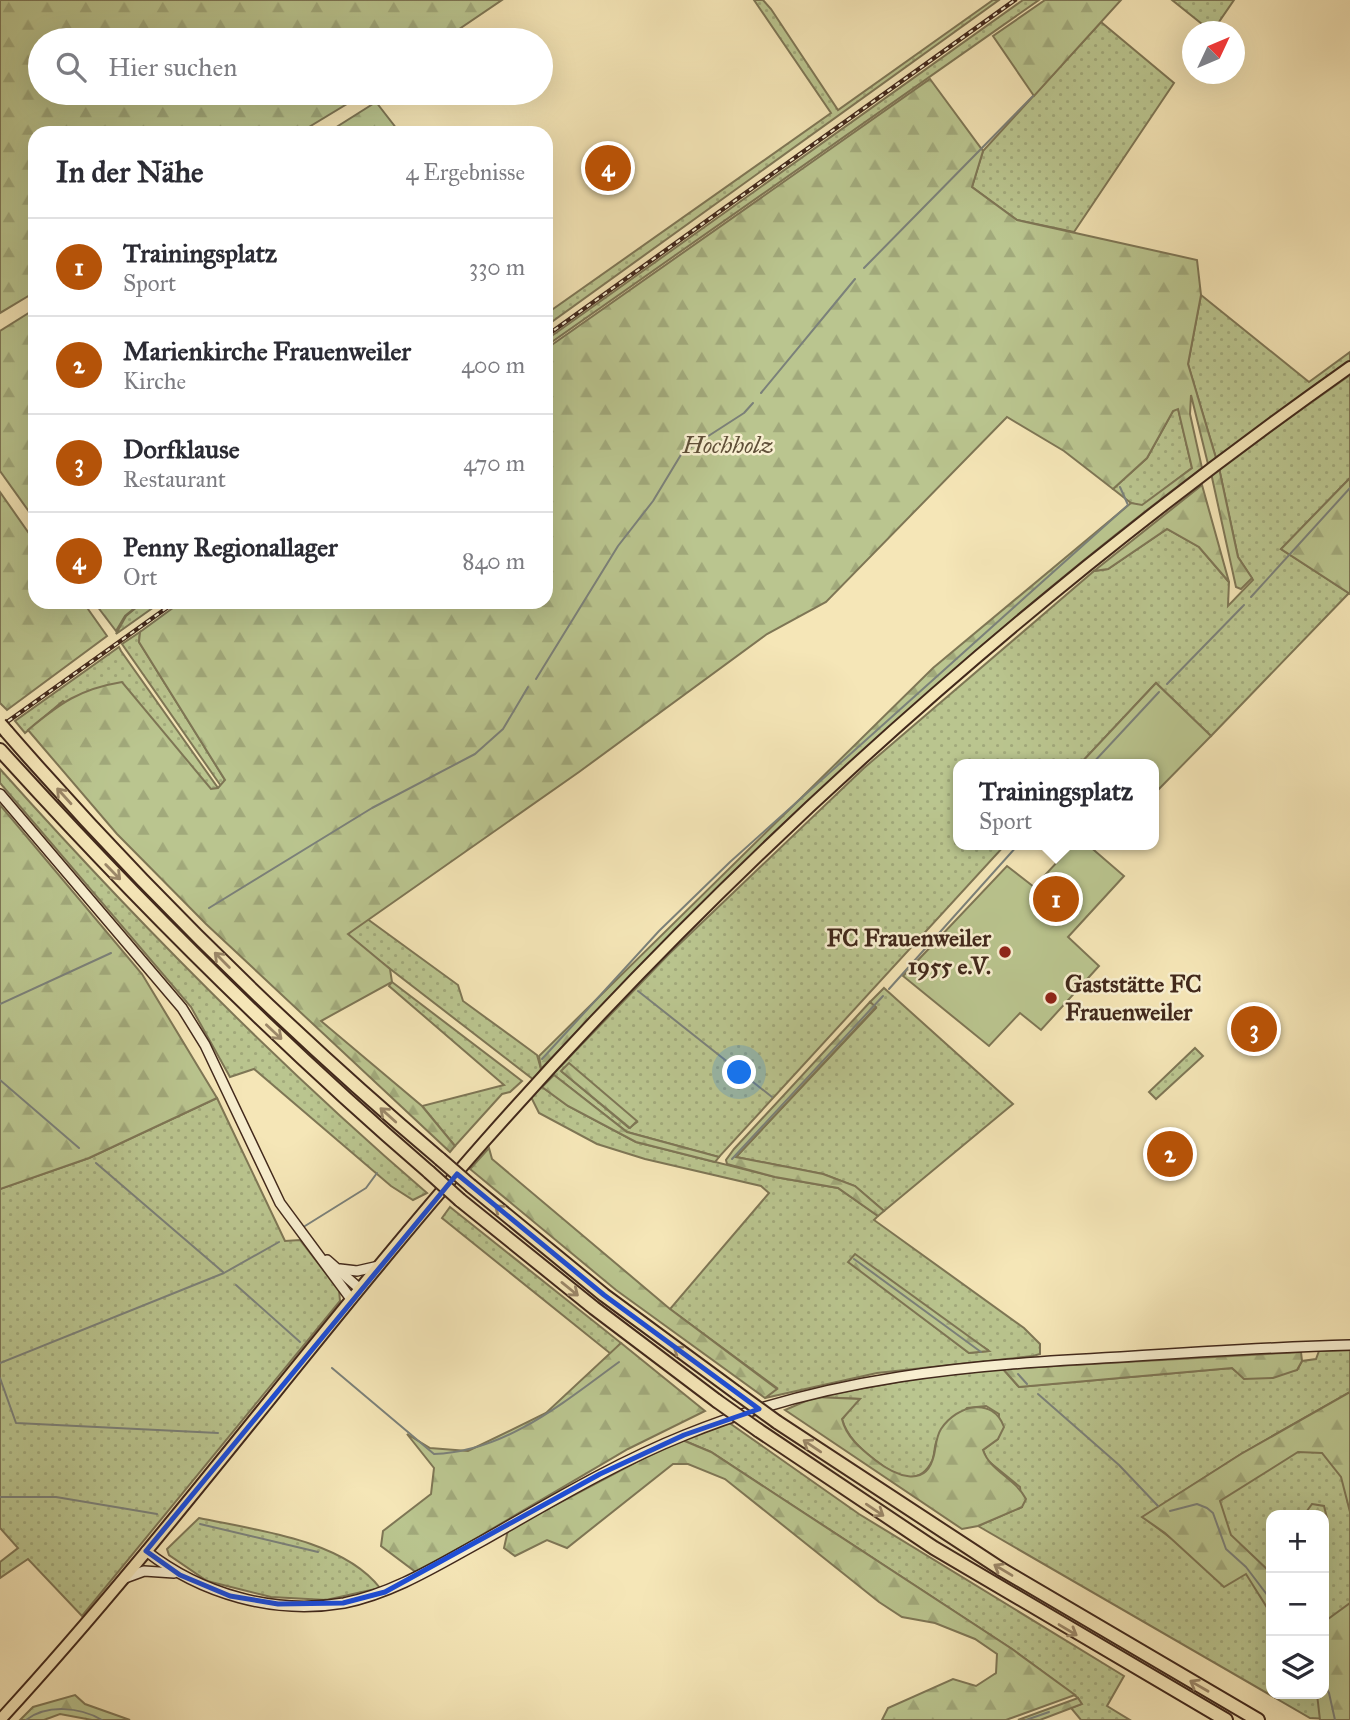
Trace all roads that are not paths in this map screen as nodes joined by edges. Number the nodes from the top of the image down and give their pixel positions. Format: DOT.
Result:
graph roads {
  1 [pos="1350,367"];
  2 [pos="4,728"];
  3 [pos="0,750"];
  4 [pos="0,794"];
  5 [pos="312,1248"];
  6 [pos="379,1266"];
  7 [pos="337,1269"];
  8 [pos="360,1289"];
  9 [pos="351,1299"];
  10 [pos="1350,1345"];
  11 [pos="146,1551"];
  12 [pos="180,1575"];
  13 [pos="125,1578"];
  14 [pos="0,1720"];
  15 [pos="1226,1720"];
  16 [pos="1258,1720"];
  1 -- 6 [label="main road"];
  16 -- 2 [label="highway, one-way, bridge"];
  3 -- 15 [label="highway, one-way, bridge"];
  4 -- 5 [label="main road"];
  5 -- 7 [label="main road"];
  5 -- 9 [label="main road"];
  6 -- 7 [label="main road"];
  6 -- 8 [label="main road"];
  7 -- 8 [label="main road"];
  8 -- 9 [label="main road"];
  9 -- 11 [label="main road"];
  10 -- 12 [label="main road"];
  11 -- 12 [label="main road"];
  11 -- 13 [label="main road"];
  12 -- 13 [label="main road"];
  13 -- 14 [label="main road"];
}
